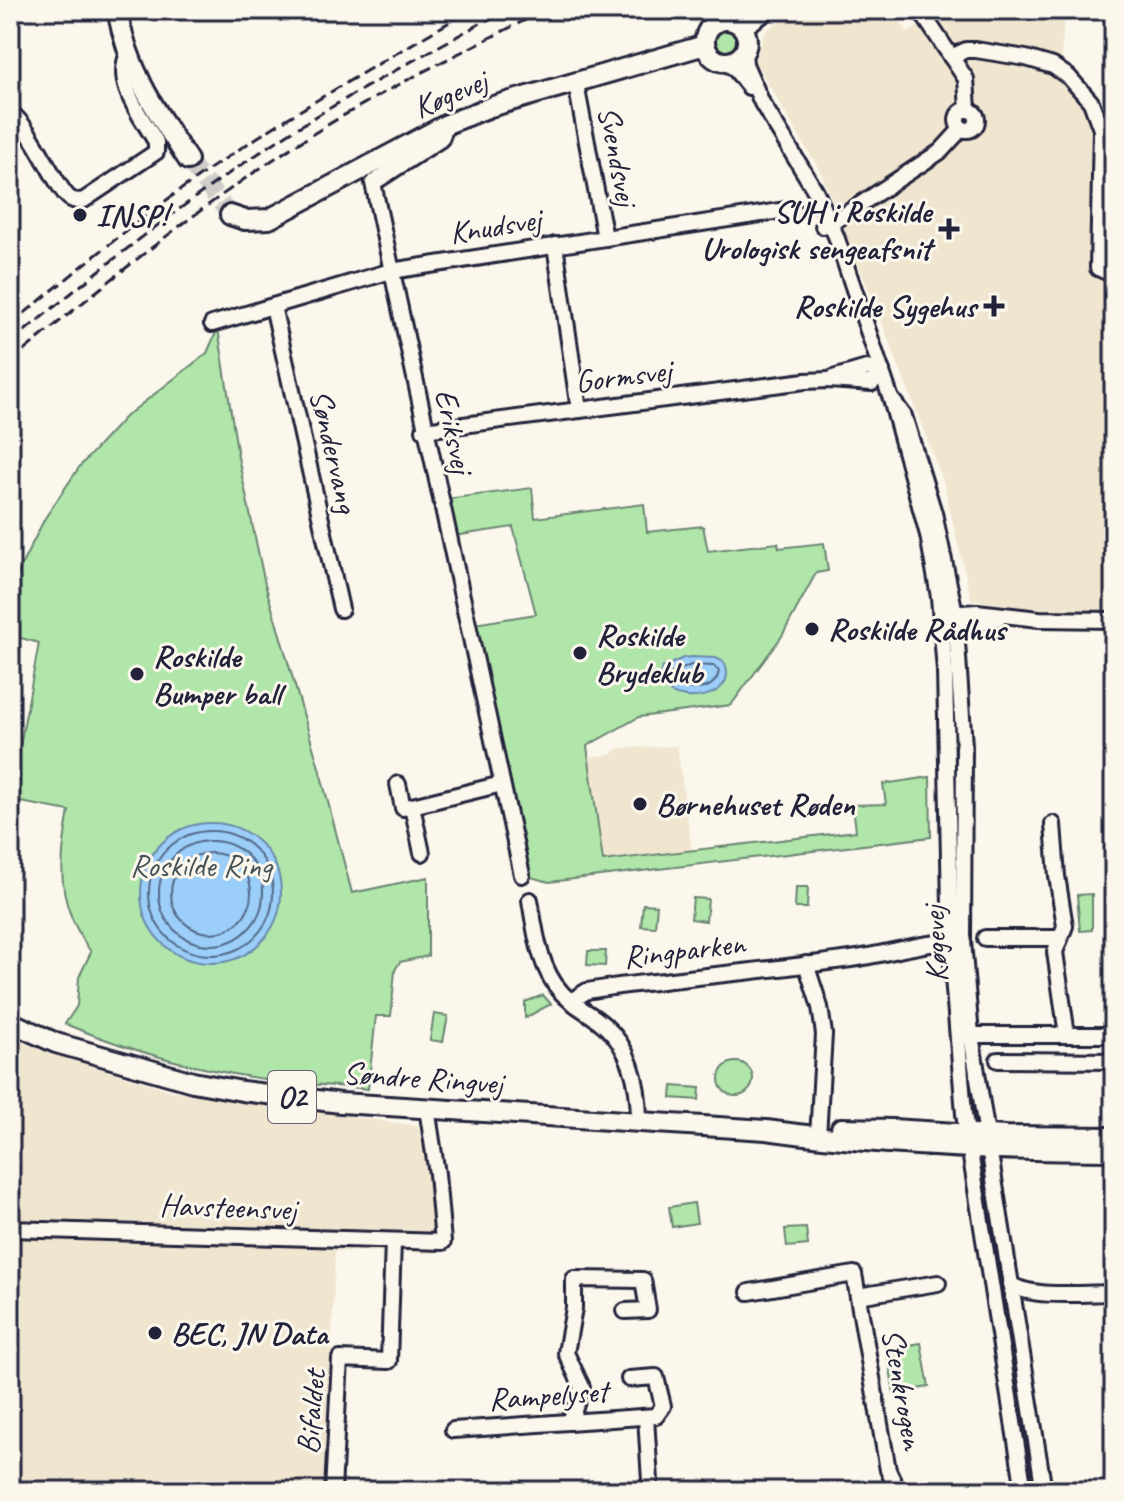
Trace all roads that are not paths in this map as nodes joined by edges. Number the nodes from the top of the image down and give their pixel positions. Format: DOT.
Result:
graph roads {
  1 [pos="117,10"];
  2 [pos="766,10"];
  3 [pos="920,10"];
  4 [pos="742,27"];
  5 [pos="705,45"];
  6 [pos="744,51"];
  7 [pos="127,56"];
  8 [pos="951,57"];
  9 [pos="726,62"];
  10 [pos="576,84"];
  11 [pos="762,103"];
  12 [pos="11,113"];
  13 [pos="447,124"];
  14 [pos="188,160"];
  15 [pos="793,209"];
  16 [pos="230,215"];
  17 [pos="827,225"];
  18 [pos="605,238"];
  19 [pos="555,245"];
  20 [pos="391,271"];
  21 [pos="1114,275"];
  22 [pos="273,306"];
  23 [pos="212,324"];
  24 [pos="882,371"];
  25 [pos="579,410"];
  26 [pos="424,430"];
  27 [pos="341,609"];
  28 [pos="948,619"];
  29 [pos="1114,620"];
  30 [pos="398,784"];
  31 [pos="502,784"];
  32 [pos="412,806"];
  33 [pos="1053,824"];
  34 [pos="422,853"];
  35 [pos="522,875"];
  36 [pos="530,900"];
  37 [pos="985,938"];
  38 [pos="1059,938"];
  39 [pos="957,941"];
  40 [pos="806,964"];
  41 [pos="571,1001"];
  42 [pos="10,1009"];
  43 [pos="10,1022"];
  44 [pos="964,1035"];
  45 [pos="1018,1035"];
  46 [pos="1067,1035"];
  47 [pos="1114,1035"];
  48 [pos="82,1049"];
  49 [pos="998,1060"];
  50 [pos="1018,1060"];
  51 [pos="1114,1061"];
  52 [pos="427,1108"];
  53 [pos="639,1121"];
  54 [pos="818,1133"];
  55 [pos="1107,1137"];
  56 [pos="968,1141"];
  57 [pos="988,1143"];
  58 [pos="1114,1151"];
  59 [pos="10,1229"];
  60 [pos="393,1241"];
  61 [pos="938,1283"];
  62 [pos="1010,1284"];
  63 [pos="749,1292"];
  64 [pos="1114,1293"];
  65 [pos="858,1296"];
  66 [pos="625,1311"];
  67 [pos="629,1379"];
  68 [pos="646,1417"];
  69 [pos="570,1422"];
  70 [pos="453,1430"];
  71 [pos="650,1481"];
  72 [pos="333,1491"];
  73 [pos="898,1491"];
  74 [pos="1024,1491"];
  75 [pos="1044,1491"];
  1 -- 7 [label="main road"];
  2 -- 4 [label="main road"];
  3 -- 8 [label="street"];
  4 -- 5 [label="main road"];
  4 -- 6 [label="main road"];
  5 -- 9 [label="main road"];
  5 -- 10 [label="main road, Køgevej"];
  6 -- 9 [label="main road"];
  6 -- 11 [label="street, Køgevej"];
  7 -- 12 [label="street"];
  7 -- 14 [label="main road"];
  8 -- 17 [label="street"];
  8 -- 21 [label="street"];
  9 -- 11 [label="street, Køgevej"];
  10 -- 13 [label="main road, Køgevej"];
  10 -- 18 [label="street, Svendsvej"];
  11 -- 17 [label="street, Køgevej"];
  13 -- 16 [label="main road, Køgevej"];
  13 -- 20 [label="street, Eriksvej"];
  15 -- 18 [label="street, Knudsvej"];
  17 -- 24 [label="street, Køgevej"];
  18 -- 19 [label="street, Knudsvej"];
  19 -- 20 [label="street, Knudsvej"];
  19 -- 25 [label="street"];
  20 -- 22 [label="street, Knudsvej"];
  20 -- 26 [label="street, Eriksvej"];
  22 -- 23 [label="street, Knudsvej"];
  22 -- 27 [label="street, Søndervang"];
  24 -- 25 [label="street, Gormsvej"];
  24 -- 28 [label="street, Køgevej"];
  25 -- 26 [label="street, Gormsvej"];
  26 -- 31 [label="street, Eriksvej"];
  28 -- 29 [label="street"];
  28 -- 39 [label="street, Køgevej"];
  30 -- 32 [label="street"];
  31 -- 32 [label="street"];
  31 -- 35 [label="street, Eriksvej"];
  32 -- 34 [label="street"];
  33 -- 38 [label="street"];
  36 -- 41 [label="street"];
  37 -- 38 [label="street"];
  38 -- 46 [label="street"];
  39 -- 40 [label="street, Ringparken"];
  39 -- 44 [label="street, Køgevej"];
  40 -- 41 [label="street, Ringparken"];
  40 -- 54 [label="street"];
  41 -- 53 [label="street"];
  42 -- 48 [label="main road, Søndre Ringvej / O2"];
  43 -- 48 [label="main road, Søndre Ringvej / O2"];
  44 -- 45 [label="street"];
  44 -- 56 [label="street, Køgevej"];
  44 -- 57 [label="street, Køgevej"];
  45 -- 46 [label="street"];
  45 -- 50 [label="street"];
  46 -- 47 [label="street"];
  48 -- 52 [label="main road, Søndre Ringvej / O2"];
  49 -- 50 [label="street"];
  50 -- 51 [label="street"];
  52 -- 53 [label="main road, Søndre Ringvej / O2"];
  52 -- 60 [label="street, Havsteensvej"];
  53 -- 54 [label="main road, Søndre Ringvej / O2"];
  54 -- 56 [label="main road, Søndre Ringvej / O2"];
  55 -- 57 [label="main road, O2"];
  56 -- 57 [label="main road, O2"];
  56 -- 74 [label="street, Køgevej"];
  57 -- 58 [label="main road, O2"];
  57 -- 62 [label="street, Køgevej"];
  59 -- 60 [label="street, Havsteensvej"];
  60 -- 72 [label="street, Bifaldet"];
  61 -- 65 [label="street, Stenkrogen"];
  62 -- 64 [label="street"];
  62 -- 75 [label="street, Køgevej"];
  63 -- 65 [label="street, Stenkrogen"];
  65 -- 73 [label="street, Stenkrogen"];
  66 -- 69 [label="street"];
  67 -- 68 [label="street, Rampelyset"];
  68 -- 69 [label="street, Rampelyset"];
  68 -- 71 [label="street, Rampelyset"];
  69 -- 70 [label="street, Rampelyset"];
}
